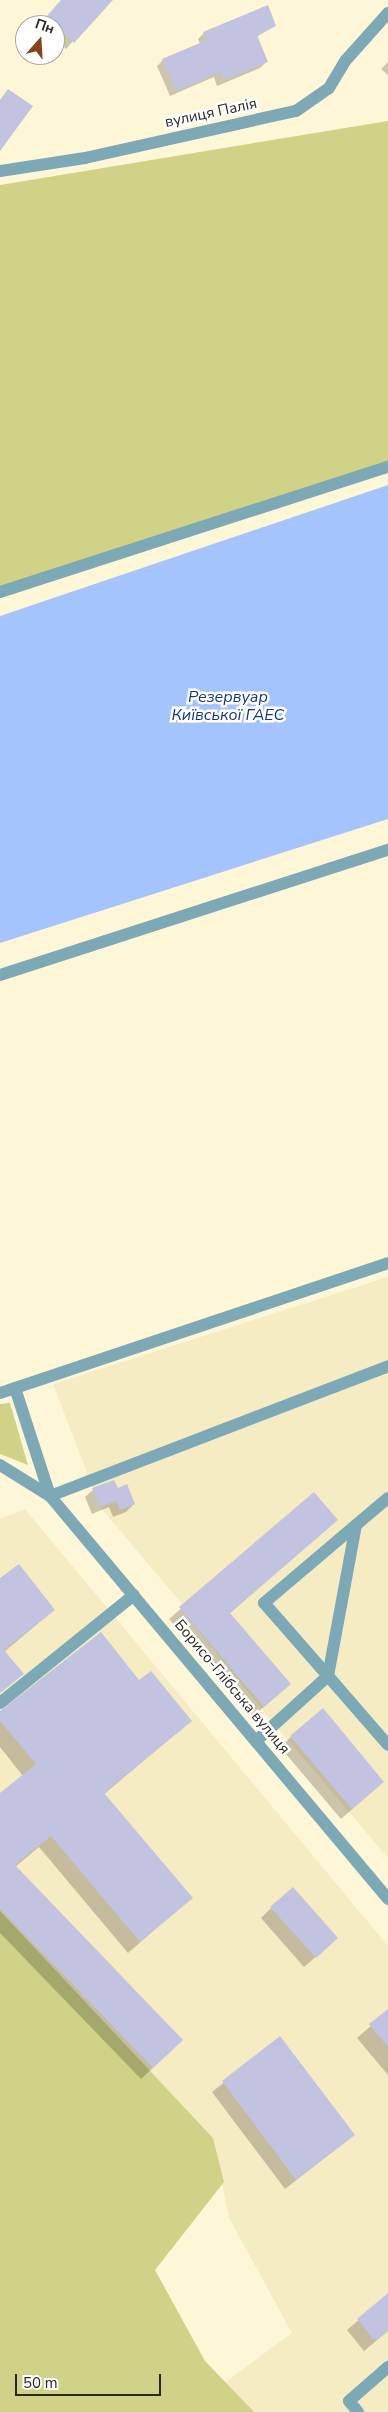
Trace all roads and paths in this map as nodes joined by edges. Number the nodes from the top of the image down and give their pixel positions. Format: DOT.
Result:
graph roads {
  1 [pos="388,13"];
  2 [pos="0,171"];
  3 [pos="388,467"];
  4 [pos="0,592"];
  5 [pos="388,850"];
  6 [pos="0,975"];
  7 [pos="388,1263"];
  8 [pos="388,1366"];
  9 [pos="15,1388"];
  10 [pos="0,1393"];
  11 [pos="0,1465"];
  12 [pos="50,1496"];
  13 [pos="388,1498"];
  14 [pos="356,1525"];
  15 [pos="134,1595"];
  16 [pos="328,1676"];
  17 [pos="0,1703"];
  18 [pos="256,1741"];
  19 [pos="388,1745"];
  20 [pos="388,1898"];
  21 [pos="388,2367"];
  22 [pos="358,2412"];
  1 -- 2 [label="street, вулиця Палія"];
  3 -- 4 [label="street"];
  5 -- 6 [label="street"];
  7 -- 9 [label="street"];
  8 -- 12 [label="street"];
  9 -- 10 [label="street"];
  9 -- 12 [label="street, Борисо-Глібська вулиця"];
  11 -- 12 [label="street, Борисо-Глібська вулиця"];
  12 -- 15 [label="street, Борисо-Глібська вулиця"];
  13 -- 14 [label="street"];
  14 -- 16 [label="street"];
  14 -- 16 [label="street"];
  15 -- 17 [label="street"];
  15 -- 18 [label="street, Борисо-Глібська вулиця"];
  16 -- 18 [label="street"];
  16 -- 19 [label="street"];
  18 -- 20 [label="street, Борисо-Глібська вулиця"];
  21 -- 22 [label="street"];
}
